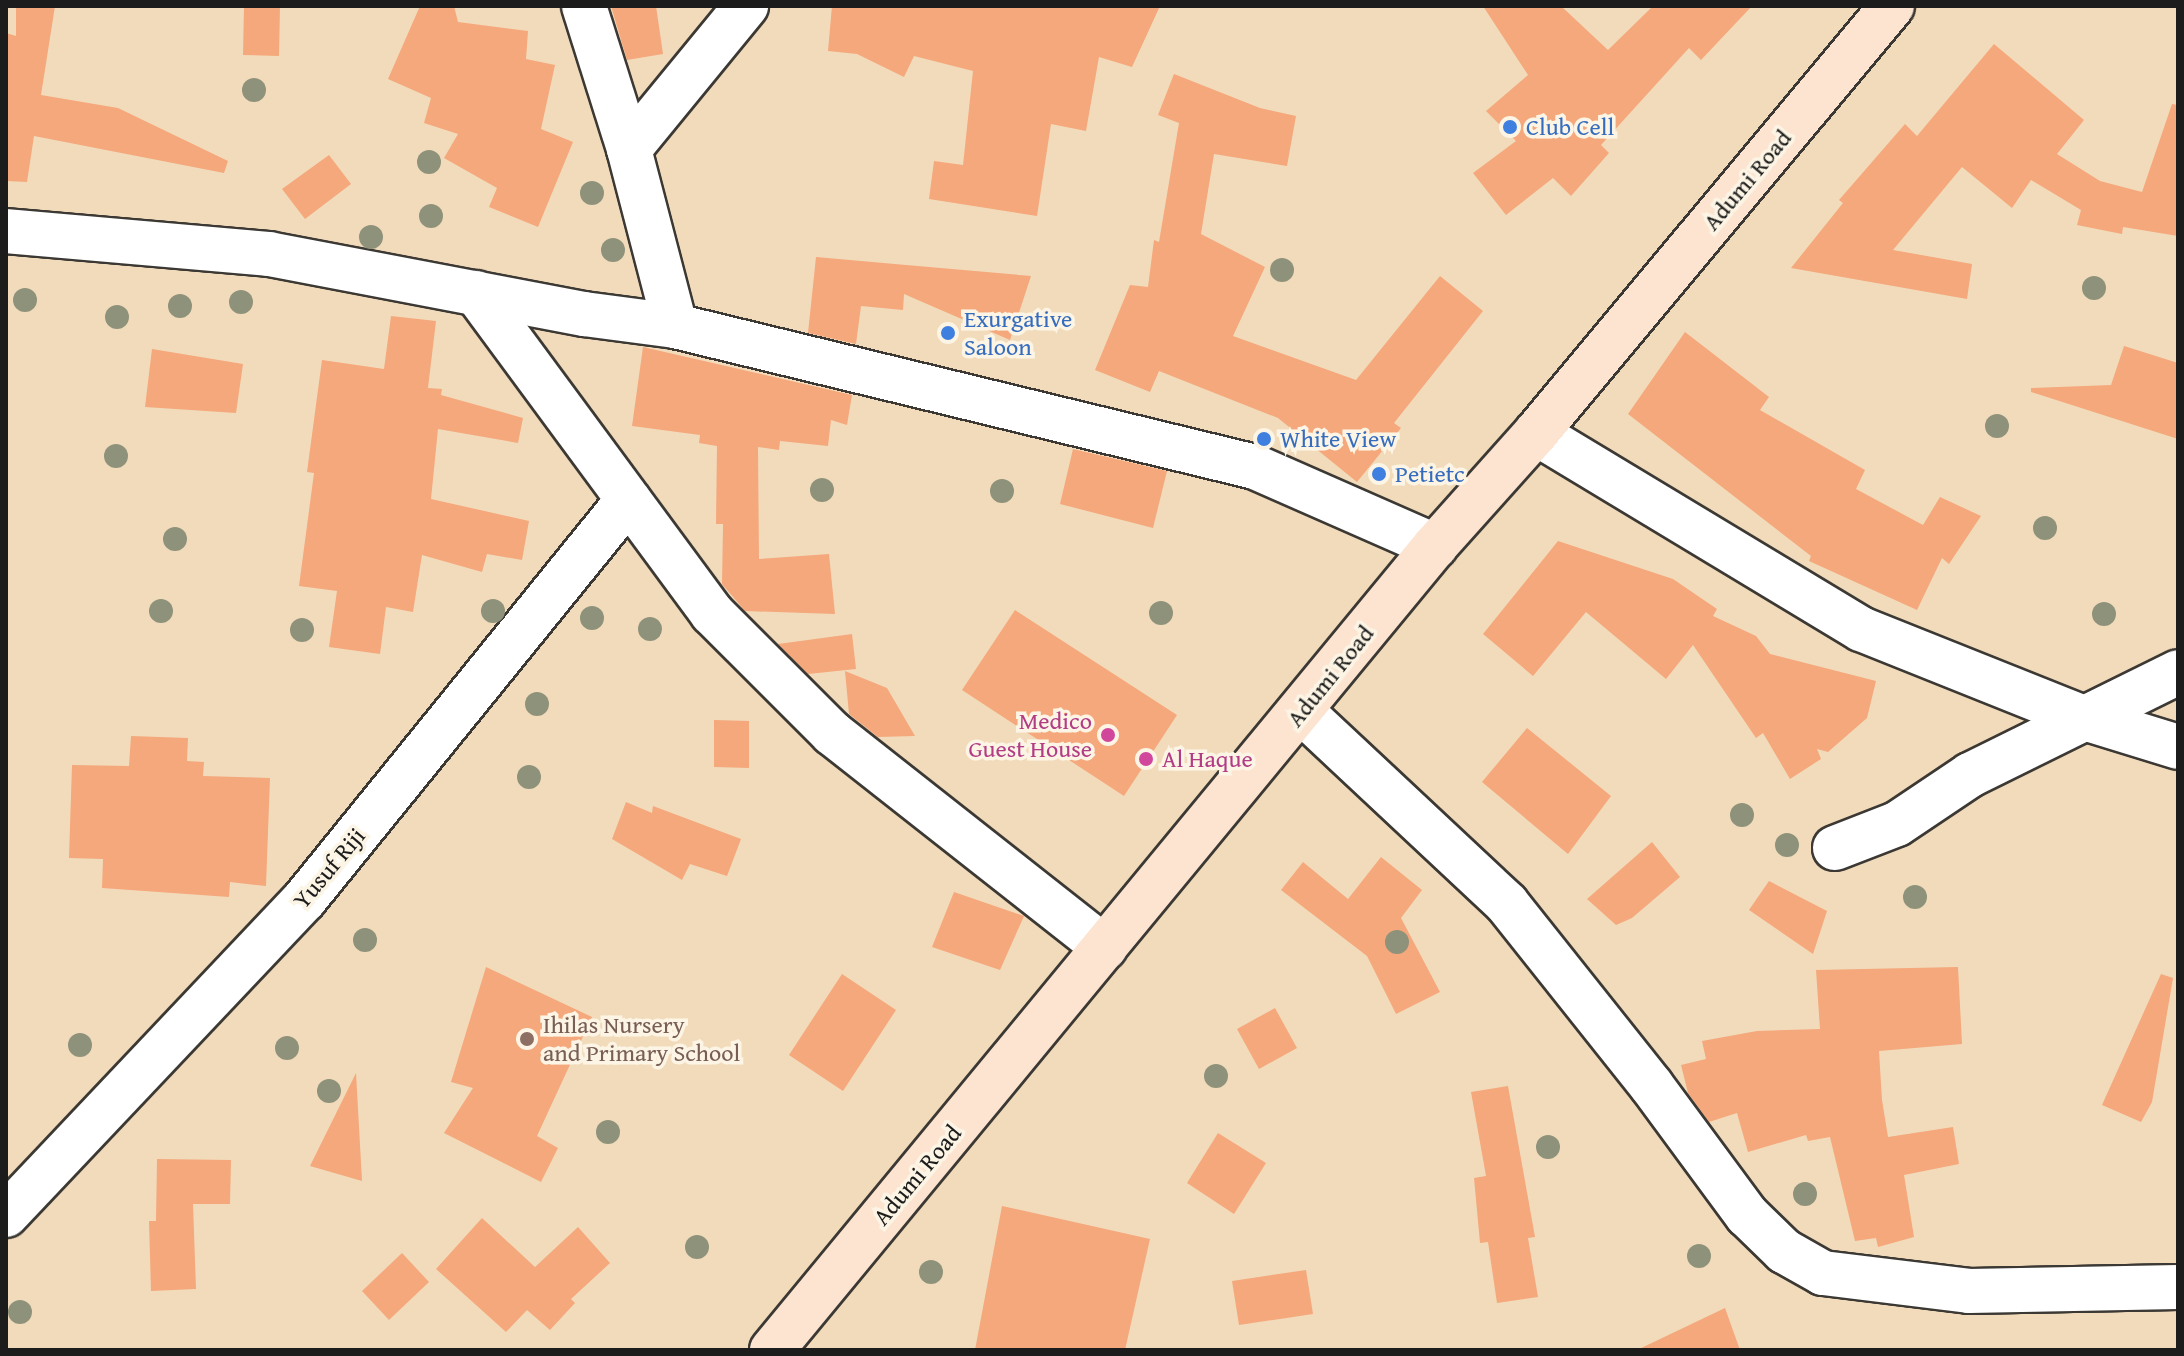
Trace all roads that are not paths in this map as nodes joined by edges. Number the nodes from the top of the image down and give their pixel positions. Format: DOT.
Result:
graph roads {
  1 [pos="584,6"];
  2 [pos="746,6"];
  3 [pos="1892,6"];
  4 [pos="629,149"];
  5 [pos="6,231"];
  6 [pos="476,293"];
  7 [pos="675,326"];
  8 [pos="1536,433"];
  9 [pos="628,500"];
  10 [pos="1435,546"];
  11 [pos="2178,672"];
  12 [pos="1301,711"];
  13 [pos="2084,718"];
  14 [pos="2178,747"];
  15 [pos="1835,848"];
  16 [pos="1105,948"];
  17 [pos="6,1215"];
  18 [pos="2178,1287"];
  19 [pos="772,1350"];
  1 -- 4 [label="street"];
  2 -- 4 [label="street"];
  3 -- 8 [label="main road, Adumi Road"];
  4 -- 7 [label="street"];
  5 -- 6 [label="street"];
  6 -- 7 [label="street"];
  6 -- 9 [label="street"];
  7 -- 10 [label="street"];
  8 -- 10 [label="main road, Adumi Road"];
  8 -- 13 [label="street"];
  9 -- 16 [label="street"];
  9 -- 17 [label="street, Yusuf Riji"];
  10 -- 12 [label="main road, Adumi Road"];
  11 -- 13 [label="street"];
  12 -- 16 [label="main road, Adumi Road"];
  12 -- 18 [label="street"];
  13 -- 14 [label="street"];
  13 -- 15 [label="street"];
  16 -- 19 [label="main road, Adumi Road"];
}
